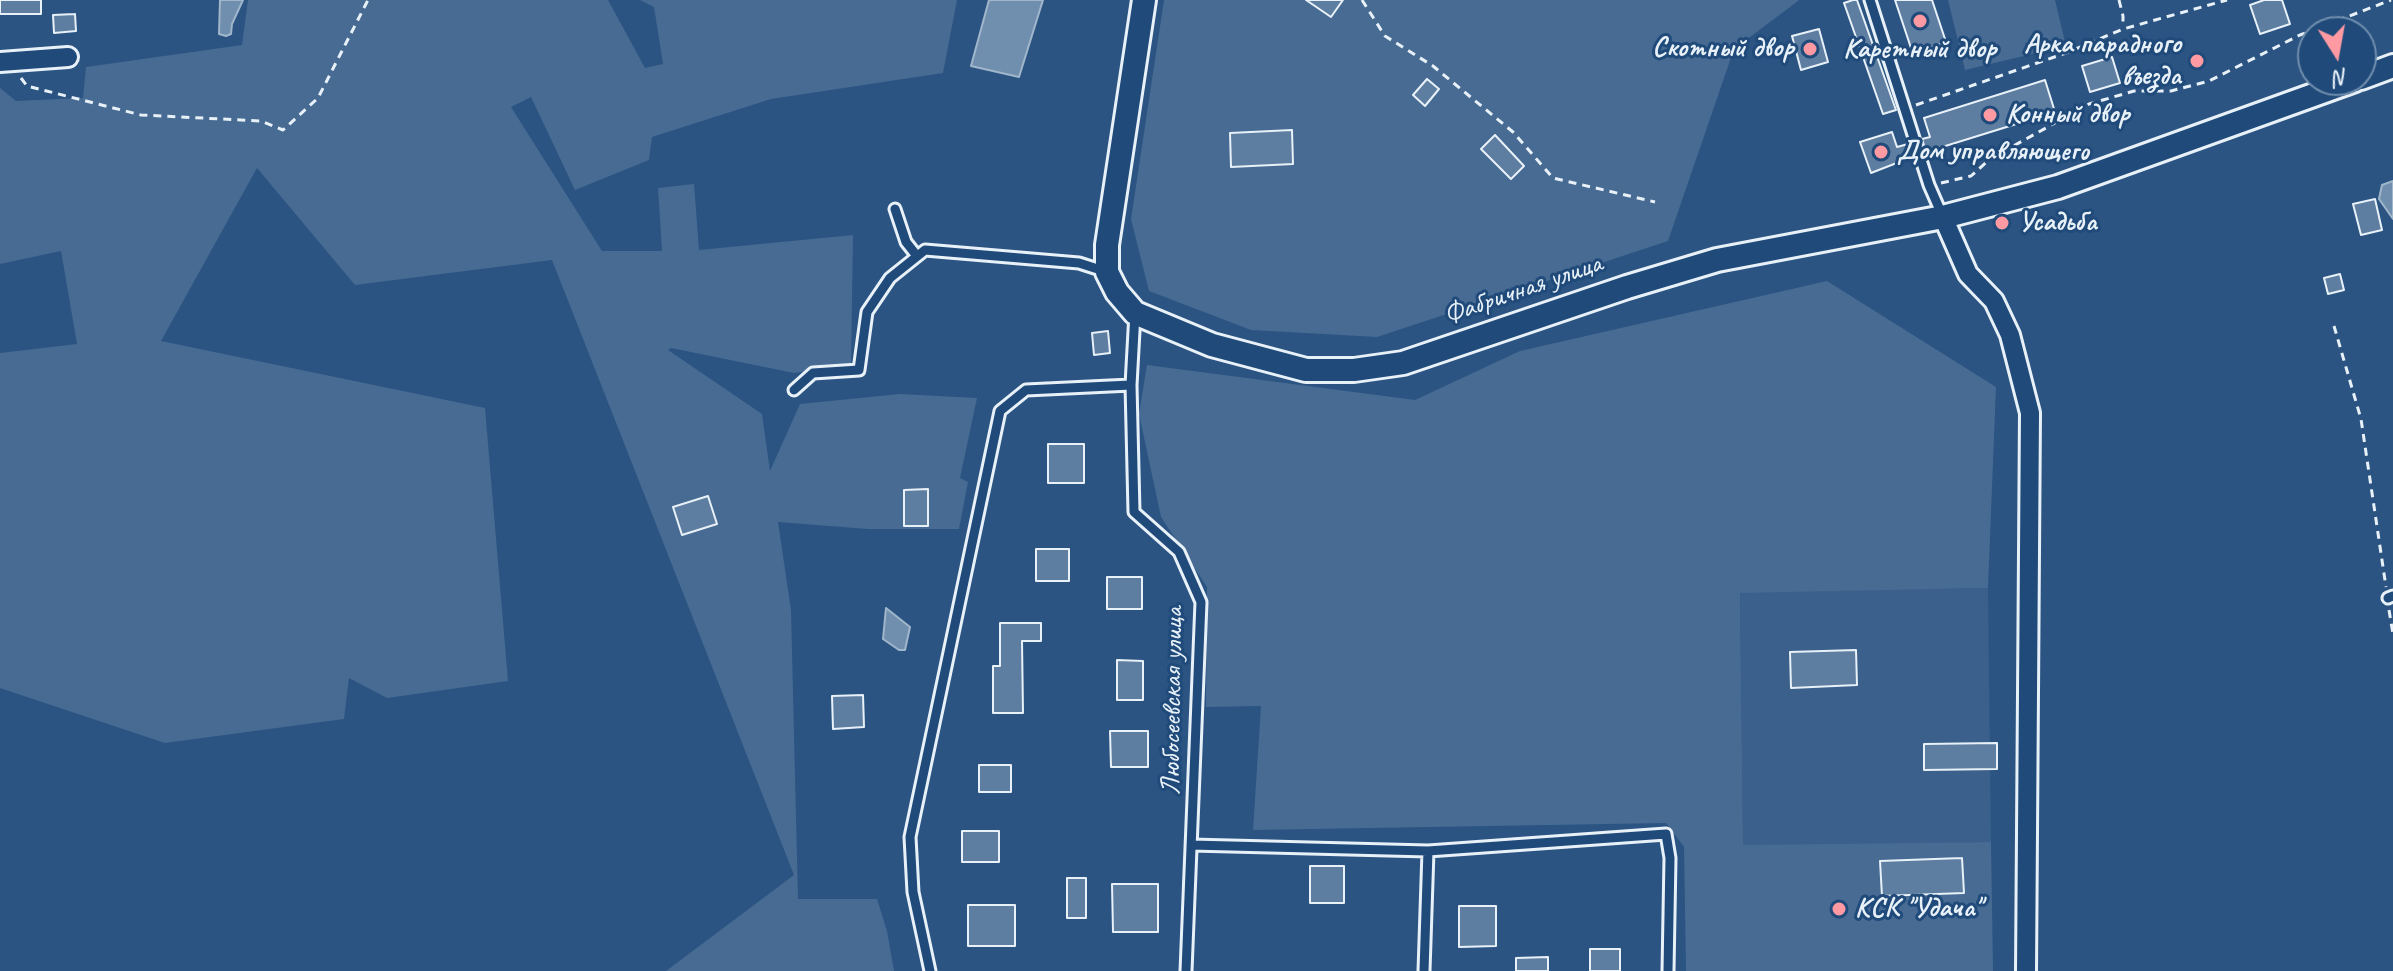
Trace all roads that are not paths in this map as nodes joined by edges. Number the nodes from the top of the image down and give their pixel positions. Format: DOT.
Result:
graph roads {
  1 [pos="1144,0"];
  2 [pos="1870,0"];
  3 [pos="68,57"];
  4 [pos="5,62"];
  5 [pos="2311,96"];
  6 [pos="895,209"];
  7 [pos="1943,217"];
  8 [pos="917,256"];
  9 [pos="1107,272"];
  10 [pos="1135,313"];
  11 [pos="1131,385"];
  12 [pos="794,390"];
  13 [pos="1191,845"];
  14 [pos="1428,851"];
  15 [pos="930,971"];
  16 [pos="1186,971"];
  17 [pos="1424,971"];
  18 [pos="1668,971"];
  19 [pos="2026,971"];
  1 -- 9 [label="street"];
  2 -- 7 [label="lane"];
  3 -- 4 [label="street"];
  5 -- 7 [label="street, Фабричная улица"];
  6 -- 8 [label="lane"];
  7 -- 10 [label="street, Фабричная улица"];
  7 -- 19 [label="street"];
  8 -- 9 [label="lane"];
  8 -- 12 [label="lane"];
  9 -- 10 [label="street"];
  10 -- 11 [label="lane, Любосеевская улица"];
  11 -- 13 [label="lane, Любосеевская улица"];
  11 -- 15 [label="lane"];
  13 -- 14 [label="lane"];
  13 -- 16 [label="lane, Любосеевская улица"];
  14 -- 17 [label="lane"];
  14 -- 18 [label="lane"];
}
